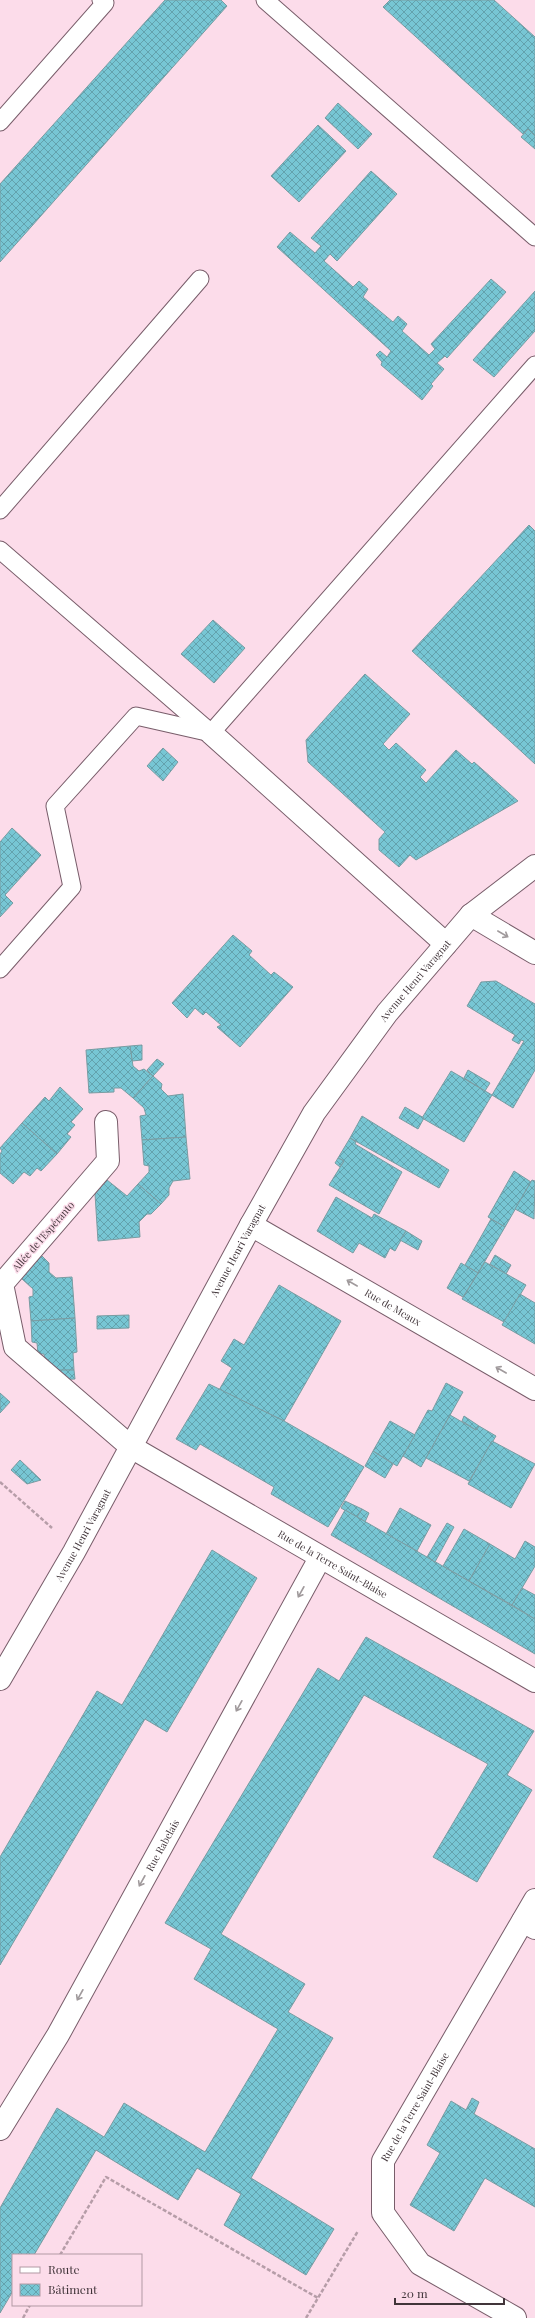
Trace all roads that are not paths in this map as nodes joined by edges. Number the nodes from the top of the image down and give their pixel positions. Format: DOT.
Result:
graph roads {
  1 [pos="101,0"];
  2 [pos="266,0"];
  3 [pos="0,122"];
  4 [pos="535,237"];
  5 [pos="200,279"];
  6 [pos="535,365"];
  7 [pos="0,510"];
  8 [pos="0,550"];
  9 [pos="211,733"];
  10 [pos="535,866"];
  11 [pos="471,915"];
  12 [pos="446,944"];
  13 [pos="535,953"];
  14 [pos="0,969"];
  15 [pos="106,1122"];
  16 [pos="251,1225"];
  17 [pos="535,1389"];
  18 [pos="131,1447"];
  19 [pos="320,1558"];
  20 [pos="0,1679"];
  21 [pos="535,1681"];
  22 [pos="535,1900"];
  23 [pos="529,1924"];
  24 [pos="0,2129"];
  25 [pos="515,2318"];
  1 -- 3 [label="lane"];
  2 -- 4 [label="lane"];
  5 -- 7 [label="lane"];
  6 -- 9 [label="lane"];
  8 -- 9 [label="lane"];
  9 -- 12 [label="street"];
  9 -- 14 [label="lane"];
  10 -- 11 [label="street, Avenue Henri Varagnat"];
  11 -- 12 [label="street, Avenue Henri Varagnat"];
  11 -- 13 [label="street, one-way"];
  12 -- 16 [label="street, Avenue Henri Varagnat"];
  15 -- 18 [label="street, Allée de l'Espéranto"];
  17 -- 16 [label="street, Rue de Meaux, one-way"];
  16 -- 18 [label="street, Avenue Henri Varagnat"];
  18 -- 19 [label="street, Rue de la Terre Saint-Blaise"];
  18 -- 20 [label="street, Avenue Henri Varagnat"];
  19 -- 21 [label="street, Rue de la Terre Saint-Blaise"];
  19 -- 24 [label="street, Rue Rabelais, one-way"];
  22 -- 23 [label="street, Rue de la Terre Saint-Blaise"];
  23 -- 25 [label="street, Rue de la Terre Saint-Blaise"];
}
